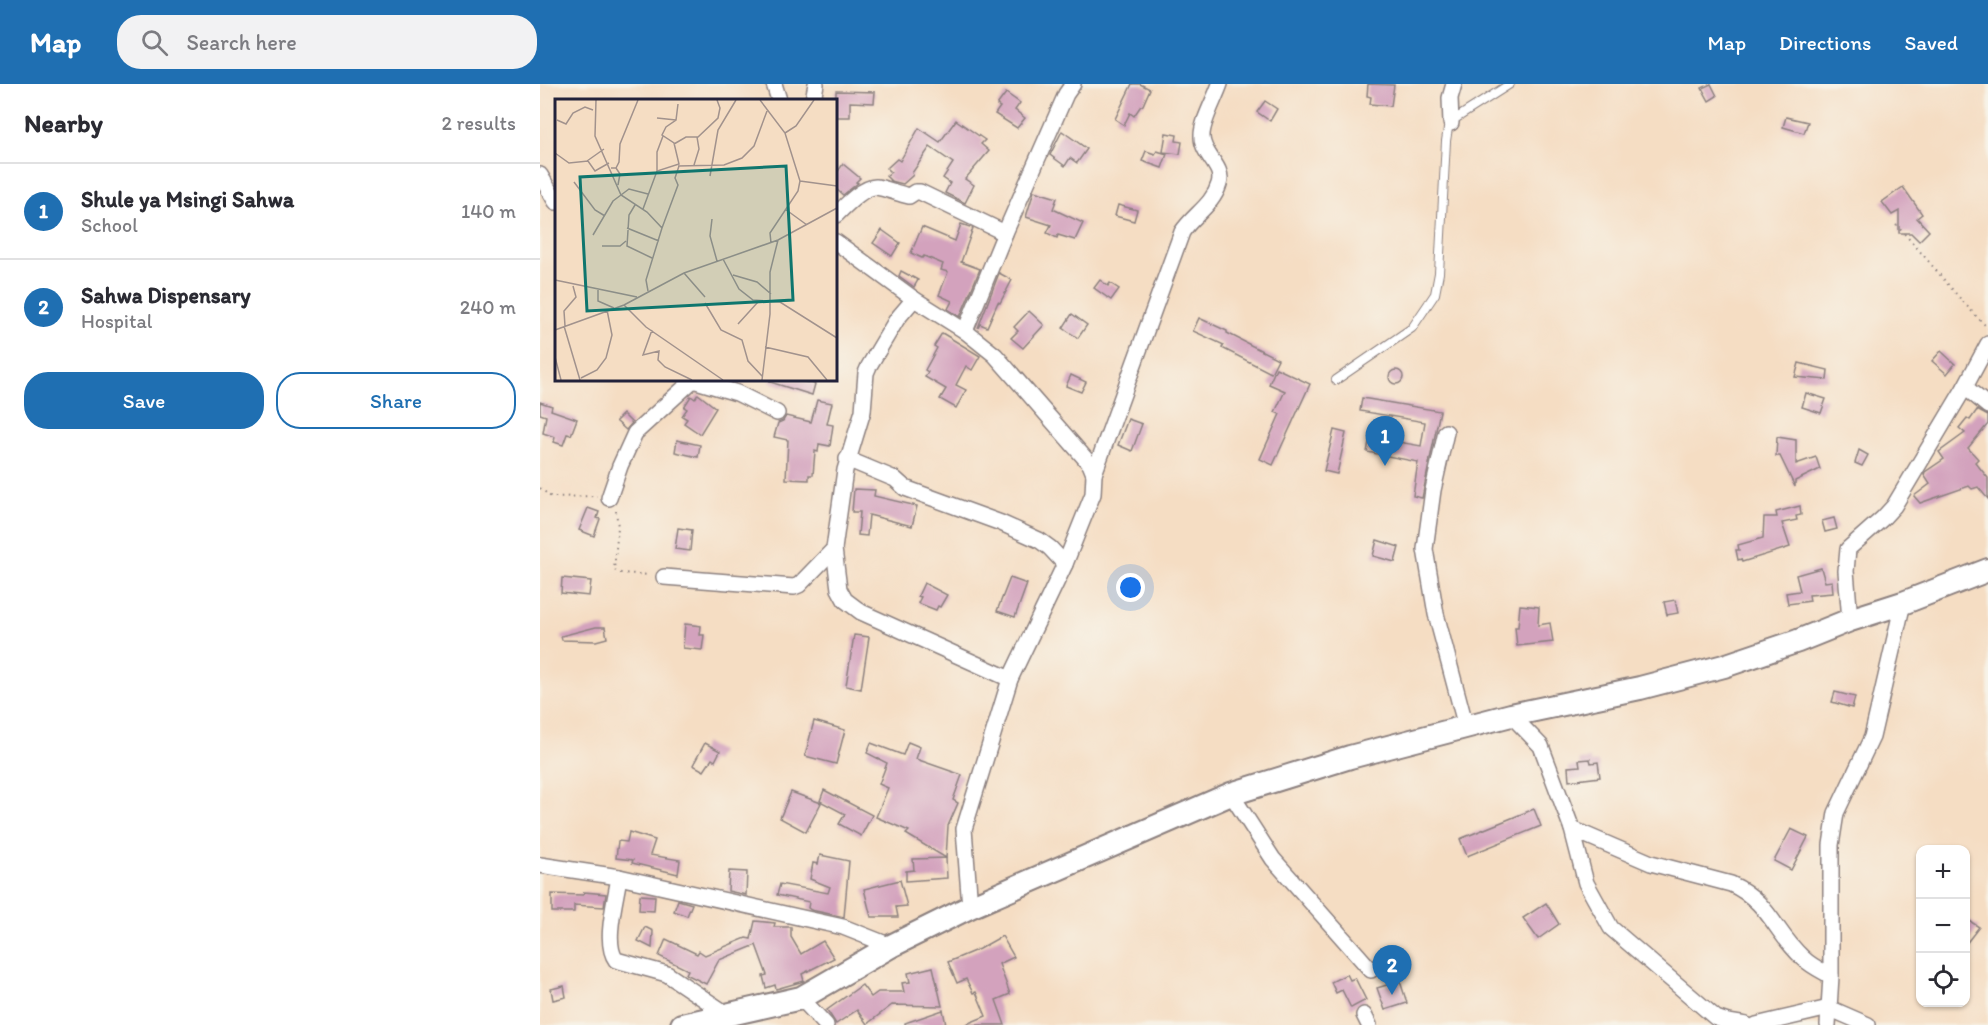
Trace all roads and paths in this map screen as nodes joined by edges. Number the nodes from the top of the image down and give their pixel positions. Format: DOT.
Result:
graph roads {
  1 [pos="774,84"];
  2 [pos="816,84"];
  3 [pos="1073,84"];
  4 [pos="1220,84"];
  5 [pos="1454,84"];
  6 [pos="1510,84"];
  7 [pos="779,99"];
  8 [pos="813,99"];
  9 [pos="1451,123"];
  10 [pos="540,175"];
  11 [pos="555,200"];
  12 [pos="837,214"];
  13 [pos="1896,225"];
  14 [pos="1005,233"];
  15 [pos="837,243"];
  16 [pos="914,299"];
  17 [pos="1988,328"];
  18 [pos="965,331"];
  19 [pos="1988,344"];
  20 [pos="1336,380"];
  21 [pos="692,381"];
  22 [pos="696,381"];
  23 [pos="1965,387"];
  24 [pos="1988,406"];
  25 [pos="777,413"];
  26 [pos="1446,432"];
  27 [pos="847,459"];
  28 [pos="1094,474"];
  29 [pos="540,488"];
  30 [pos="609,498"];
  31 [pos="834,549"];
  32 [pos="1065,564"];
  33 [pos="1988,570"];
  34 [pos="664,577"];
  35 [pos="1903,603"];
  36 [pos="1850,620"];
  37 [pos="1010,679"];
  38 [pos="1511,715"];
  39 [pos="1466,727"];
  40 [pos="1231,794"];
  41 [pos="1572,829"];
  42 [pos="540,865"];
  43 [pos="619,878"];
  44 [pos="970,908"];
  45 [pos="891,946"];
  46 [pos="1371,970"];
  47 [pos="1831,976"];
  48 [pos="801,998"];
  49 [pos="1829,1008"];
  50 [pos="728,1015"];
  51 [pos="682,1025"];
  52 [pos="826,1025"];
  53 [pos="1741,1025"];
  54 [pos="1746,1025"];
  55 [pos="1756,1025"];
  56 [pos="1828,1025"];
  57 [pos="1868,1025"];
  1 -- 7 [label="street"];
  2 -- 8 [label="street"];
  3 -- 14 [label="street"];
  4 -- 28 [label="street"];
  5 -- 9 [label="street"];
  6 -- 9 [label="lane"];
  9 -- 20 [label="lane"];
  10 -- 11 [label="street"];
  12 -- 14 [label="street"];
  13 -- 17 [label="path"];
  14 -- 18 [label="street"];
  15 -- 16 [label="street"];
  16 -- 18 [label="street"];
  16 -- 27 [label="street"];
  18 -- 28 [label="street"];
  19 -- 23 [label="street"];
  21 -- 30 [label="street"];
  22 -- 25 [label="street"];
  23 -- 24 [label="street"];
  23 -- 36 [label="street"];
  26 -- 39 [label="street"];
  27 -- 31 [label="street"];
  27 -- 32 [label="street"];
  28 -- 32 [label="street"];
  29 -- 30 [label="path"];
  30 -- 34 [label="path"];
  31 -- 34 [label="street"];
  31 -- 37 [label="street"];
  32 -- 37 [label="street"];
  33 -- 35 [label="main road"];
  35 -- 36 [label="main road"];
  35 -- 47 [label="street"];
  36 -- 38 [label="main road"];
  37 -- 44 [label="street"];
  38 -- 39 [label="main road"];
  38 -- 41 [label="street"];
  39 -- 40 [label="main road"];
  40 -- 44 [label="main road"];
  40 -- 46 [label="street"];
  41 -- 47 [label="street"];
  41 -- 53 [label="street"];
  42 -- 43 [label="street"];
  43 -- 45 [label="street"];
  43 -- 50 [label="street"];
  44 -- 45 [label="main road"];
  45 -- 48 [label="main road"];
  47 -- 49 [label="street"];
  48 -- 50 [label="main road"];
  48 -- 52 [label="street"];
  49 -- 55 [label="street"];
  49 -- 56 [label="street"];
  49 -- 57 [label="street"];
  50 -- 51 [label="main road"];
  53 -- 54 [label="street"];
}
